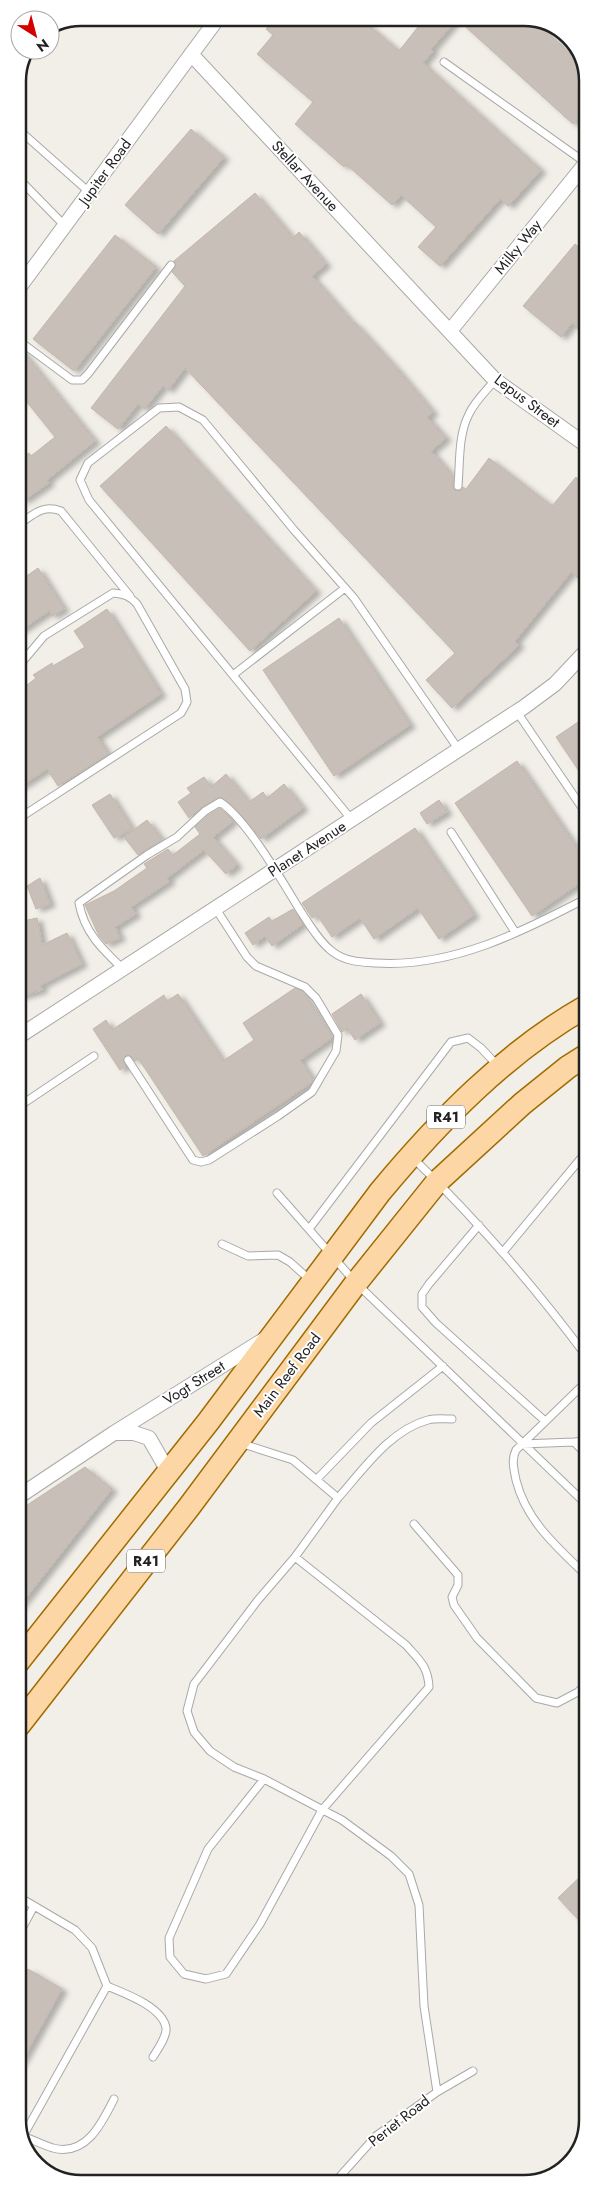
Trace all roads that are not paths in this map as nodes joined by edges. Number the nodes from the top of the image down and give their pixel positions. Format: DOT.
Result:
graph roads {
  1 [pos="212,26"];
  2 [pos="191,54"];
  3 [pos="444,62"];
  4 [pos="26,136"];
  5 [pos="579,158"];
  6 [pos="579,172"];
  7 [pos="26,186"];
  8 [pos="89,192"];
  9 [pos="65,226"];
  10 [pos="171,265"];
  11 [pos="26,278"];
  12 [pos="450,331"];
  13 [pos="26,346"];
  14 [pos="495,380"];
  15 [pos="579,440"];
  16 [pos="458,486"];
  17 [pos="26,519"];
  18 [pos="345,588"];
  19 [pos="130,596"];
  20 [pos="26,657"];
  21 [pos="579,658"];
  22 [pos="233,675"];
  23 [pos="517,712"];
  24 [pos="459,750"];
  25 [pos="579,803"];
  26 [pos="26,814"];
  27 [pos="352,820"];
  28 [pos="451,832"];
  29 [pos="275,870"];
  30 [pos="579,902"];
  31 [pos="216,909"];
  32 [pos="516,932"];
  33 [pos="123,969"];
  34 [pos="579,1011"];
  35 [pos="26,1032"];
  36 [pos="94,1056"];
  37 [pos="128,1060"];
  38 [pos="579,1060"];
  39 [pos="499,1068"];
  40 [pos="26,1102"];
  41 [pos="410,1155"];
  42 [pos="579,1161"];
  43 [pos="437,1182"];
  44 [pos="277,1193"];
  45 [pos="480,1225"];
  46 [pos="308,1229"];
  47 [pos="222,1244"];
  48 [pos="503,1252"];
  49 [pos="332,1256"];
  50 [pos="312,1282"];
  51 [pos="356,1283"];
  52 [pos="274,1333"];
  53 [pos="579,1346"];
  54 [pos="443,1366"];
  55 [pos="579,1388"];
  56 [pos="452,1419"];
  57 [pos="544,1421"];
  58 [pos="208,1422"];
  59 [pos="114,1433"];
  60 [pos="236,1442"];
  61 [pos="574,1442"];
  62 [pos="579,1442"];
  63 [pos="522,1444"];
  64 [pos="579,1447"];
  65 [pos="168,1471"];
  66 [pos="317,1479"];
  67 [pos="26,1492"];
  68 [pos="579,1497"];
  69 [pos="338,1498"];
  70 [pos="414,1524"];
  71 [pos="295,1557"];
  72 [pos="579,1568"];
  73 [pos="26,1652"];
  74 [pos="579,1691"];
  75 [pos="26,1715"];
  76 [pos="264,1779"];
  77 [pos="322,1810"];
  78 [pos="26,1901"];
  79 [pos="34,1906"];
  80 [pos="26,1921"];
  81 [pos="107,1986"];
  82 [pos="153,2057"];
  83 [pos="472,2071"];
  84 [pos="437,2092"];
  85 [pos="114,2099"];
  86 [pos="27,2130"];
  87 [pos="30,2140"];
  88 [pos="341,2175"];
  1 -- 2 [label="street"];
  2 -- 8 [label="street, Jupiter Road"];
  2 -- 12 [label="street, Stellar Avenue"];
  3 -- 5 [label="lane"];
  4 -- 8 [label="lane"];
  6 -- 12 [label="street, Milky Way"];
  7 -- 9 [label="lane"];
  8 -- 9 [label="street, Jupiter Road"];
  9 -- 11 [label="street, Jupiter Road"];
  10 -- 13 [label="lane"];
  12 -- 14 [label="street, Lepus Street"];
  14 -- 15 [label="street, Lepus Street"];
  14 -- 16 [label="lane"];
  17 -- 19 [label="lane"];
  18 -- 22 [label="lane"];
  18 -- 22 [label="lane"];
  18 -- 24 [label="lane"];
  19 -- 20 [label="lane"];
  19 -- 26 [label="lane"];
  21 -- 23 [label="street, Planet Avenue"];
  22 -- 27 [label="lane"];
  23 -- 24 [label="street, Planet Avenue"];
  23 -- 25 [label="lane"];
  24 -- 27 [label="street, Planet Avenue"];
  27 -- 29 [label="street, Planet Avenue"];
  28 -- 32 [label="lane"];
  29 -- 31 [label="street, Planet Avenue"];
  29 -- 32 [label="lane"];
  29 -- 33 [label="lane"];
  30 -- 32 [label="lane"];
  31 -- 33 [label="street, Planet Avenue"];
  31 -- 37 [label="lane"];
  33 -- 35 [label="street, Planet Avenue"];
  34 -- 39 [label="main road, R41"];
  36 -- 40 [label="lane"];
  38 -- 43 [label="main road, Main Reef Road / R41"];
  39 -- 41 [label="main road, R41"];
  39 -- 46 [label="lane"];
  41 -- 43 [label="lane"];
  41 -- 49 [label="main road, R41"];
  42 -- 48 [label="lane"];
  43 -- 45 [label="lane"];
  43 -- 51 [label="main road, Main Reef Road / R41"];
  44 -- 46 [label="lane"];
  45 -- 48 [label="lane"];
  45 -- 57 [label="lane"];
  46 -- 49 [label="lane"];
  47 -- 50 [label="lane"];
  48 -- 53 [label="lane"];
  49 -- 50 [label="main road, R41"];
  49 -- 51 [label="lane"];
  50 -- 52 [label="main road, R41"];
  51 -- 54 [label="lane"];
  51 -- 60 [label="main road, Main Reef Road / R41"];
  52 -- 58 [label="main road, R41"];
  52 -- 59 [label="street, Vogt Street"];
  54 -- 63 [label="lane"];
  54 -- 66 [label="lane"];
  55 -- 57 [label="lane"];
  56 -- 69 [label="lane"];
  57 -- 63 [label="lane"];
  58 -- 60 [label="main road"];
  58 -- 65 [label="main road, R41"];
  59 -- 65 [label="street"];
  59 -- 67 [label="street, Vogt Street"];
  60 -- 66 [label="lane"];
  60 -- 75 [label="main road, Main Reef Road / R41"];
  61 -- 62 [label="lane"];
  61 -- 63 [label="lane"];
  61 -- 64 [label="lane"];
  63 -- 68 [label="lane"];
  63 -- 72 [label="lane"];
  65 -- 73 [label="main road, R41"];
  66 -- 69 [label="lane"];
  69 -- 71 [label="lane"];
  70 -- 74 [label="lane"];
  71 -- 76 [label="lane"];
  71 -- 77 [label="lane"];
  76 -- 77 [label="lane"];
  76 -- 77 [label="lane"];
  77 -- 84 [label="lane"];
  78 -- 79 [label="lane"];
  79 -- 80 [label="lane"];
  79 -- 81 [label="lane"];
  81 -- 82 [label="lane"];
  81 -- 86 [label="lane"];
  83 -- 84 [label="lane, Periet Road"];
  84 -- 88 [label="lane, Periet Road"];
  85 -- 87 [label="lane"];
}
